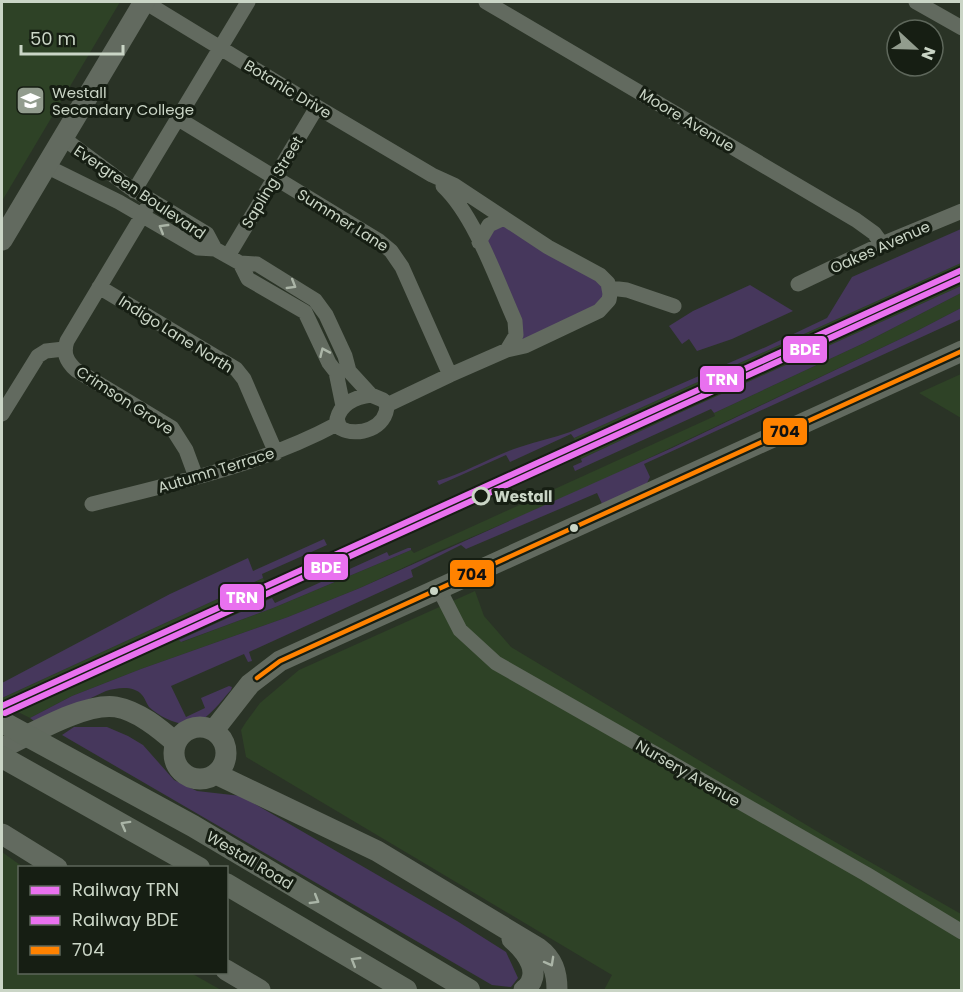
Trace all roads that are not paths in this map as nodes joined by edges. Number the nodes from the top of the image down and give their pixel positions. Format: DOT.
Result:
graph roads {
  1 [pos="145,2"];
  2 [pos="248,2"];
  3 [pos="486,2"];
  4 [pos="916,2"];
  5 [pos="962,28"];
  6 [pos="220,48"];
  7 [pos="316,107"];
  8 [pos="177,118"];
  9 [pos="63,138"];
  10 [pos="46,166"];
  11 [pos="432,175"];
  12 [pos="274,178"];
  13 [pos="134,191"];
  14 [pos="151,201"];
  15 [pos="962,211"];
  16 [pos="142,215"];
  17 [pos="504,218"];
  18 [pos="2,240"];
  19 [pos="479,242"];
  20 [pos="882,244"];
  21 [pos="228,256"];
  22 [pos="798,284"];
  23 [pos="99,287"];
  24 [pos="610,288"];
  25 [pos="674,306"];
  26 [pos="64,349"];
  27 [pos="507,350"];
  28 [pos="962,351"];
  29 [pos="450,375"];
  30 [pos="371,395"];
  31 [pos="387,405"];
  32 [pos="343,406"];
  33 [pos="2,414"];
  34 [pos="338,424"];
  35 [pos="276,453"];
  36 [pos="196,477"];
  37 [pos="92,504"];
  38 [pos="439,589"];
  39 [pos="2,722"];
  40 [pos="214,730"];
  41 [pos="176,742"];
  42 [pos="4,756"];
  43 [pos="216,774"];
  44 [pos="2,834"];
  45 [pos="55,866"];
  46 [pos="197,866"];
  47 [pos="228,885"];
  48 [pos="492,922"];
  49 [pos="962,932"];
  50 [pos="228,971"];
  51 [pos="260,990"];
  52 [pos="406,990"];
  53 [pos="469,990"];
  54 [pos="524,990"];
  55 [pos="557,990"];
  1 -- 6 [label="street, Botanic Drive"];
  1 -- 9 [label="main road"];
  2 -- 6 [label="street"];
  3 -- 20 [label="street, Moore Avenue"];
  4 -- 5 [label="street"];
  6 -- 7 [label="street, Botanic Drive"];
  6 -- 8 [label="street"];
  7 -- 11 [label="street, Botanic Drive"];
  7 -- 12 [label="street, Sapling Street"];
  8 -- 12 [label="street, Summer Lane"];
  8 -- 13 [label="street"];
  9 -- 10 [label="main road"];
  9 -- 13 [label="street, Evergreen Boulevard"];
  10 -- 16 [label="street, Evergreen Boulevard"];
  10 -- 18 [label="main road"];
  11 -- 17 [label="street, Botanic Drive"];
  11 -- 19 [label="street, Botanic Drive"];
  12 -- 21 [label="street, Sapling Street"];
  12 -- 29 [label="street, Summer Lane"];
  13 -- 14 [label="street, Evergreen Boulevard"];
  14 -- 16 [label="street"];
  14 -- 21 [label="street, Evergreen Boulevard"];
  15 -- 20 [label="street, Oakes Avenue"];
  21 -- 16 [label="street, Evergreen Boulevard, one-way"];
  16 -- 23 [label="street"];
  17 -- 19 [label="street"];
  17 -- 24 [label="street, Botanic Drive"];
  19 -- 27 [label="street, Botanic Drive"];
  20 -- 22 [label="street, Oakes Avenue"];
  21 -- 30 [label="street, Evergreen Boulevard, one-way"];
  32 -- 21 [label="street, Evergreen Boulevard, one-way"];
  23 -- 26 [label="street"];
  23 -- 35 [label="street, Indigo Lane North"];
  24 -- 25 [label="street, Botanic Drive"];
  24 -- 27 [label="street"];
  26 -- 33 [label="street"];
  26 -- 36 [label="street, Crimson Grove"];
  27 -- 29 [label="street"];
  28 -- 38 [label="main road"];
  29 -- 31 [label="street"];
  30 -- 31 [label="street"];
  30 -- 32 [label="street"];
  31 -- 34 [label="street"];
  32 -- 34 [label="street"];
  34 -- 35 [label="street, Autumn Terrace"];
  35 -- 36 [label="street, Autumn Terrace"];
  36 -- 37 [label="street, Autumn Terrace"];
  38 -- 40 [label="main road"];
  38 -- 49 [label="street, Nursery Avenue"];
  39 -- 53 [label="main road, Westall Road, one-way"];
  40 -- 41 [label="main road"];
  40 -- 43 [label="main road"];
  41 -- 42 [label="main road"];
  41 -- 43 [label="main road"];
  46 -- 42 [label="main road, one-way"];
  43 -- 48 [label="main road"];
  44 -- 45 [label="main road"];
  52 -- 47 [label="main road, one-way"];
  48 -- 54 [label="main road"];
  48 -- 55 [label="main road, one-way"];
  50 -- 51 [label="main road"];
}
